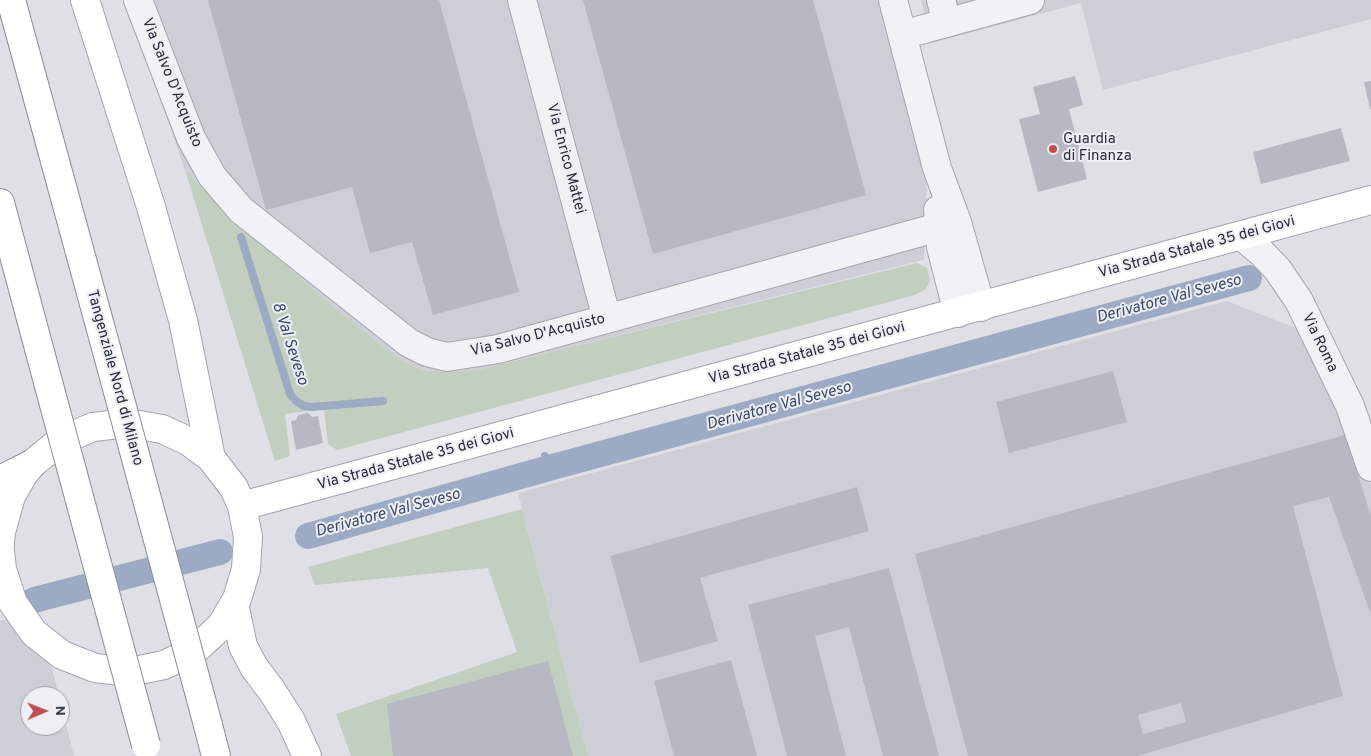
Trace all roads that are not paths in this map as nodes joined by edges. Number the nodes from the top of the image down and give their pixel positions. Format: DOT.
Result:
graph roads {
  1 [pos="11,0"];
  2 [pos="85,0"];
  3 [pos="138,0"];
  4 [pos="522,0"];
  5 [pos="893,0"];
  6 [pos="1030,0"];
  7 [pos="944,11"];
  8 [pos="902,35"];
  9 [pos="1371,200"];
  10 [pos="0,203"];
  11 [pos="948,224"];
  12 [pos="1242,236"];
  13 [pos="970,310"];
  14 [pos="608,319"];
  15 [pos="193,372"];
  16 [pos="162,429"];
  17 [pos="211,458"];
  18 [pos="32,464"];
  19 [pos="1371,466"];
  20 [pos="0,480"];
  21 [pos="242,506"];
  22 [pos="0,558"];
  23 [pos="234,604"];
  24 [pos="200,646"];
  25 [pos="254,667"];
  26 [pos="147,751"];
  27 [pos="216,756"];
  28 [pos="307,756"];
  1 -- 27 [label="main road, Tangenziale Nord di Milano, bridge"];
  2 -- 15 [label="main road"];
  3 -- 14 [label="street, Via Salvo D'Acquisto"];
  4 -- 14 [label="street, Via Enrico Mattei"];
  5 -- 8 [label="street"];
  6 -- 7 [label="street"];
  7 -- 8 [label="street"];
  8 -- 11 [label="street"];
  9 -- 12 [label="main road, Via Strada Statale 35 dei Giovi"];
  10 -- 26 [label="main road, bridge"];
  11 -- 13 [label="street"];
  11 -- 14 [label="street, Via Salvo D'Acquisto"];
  12 -- 13 [label="main road, Via Strada Statale 35 dei Giovi"];
  12 -- 19 [label="street, Via Roma"];
  13 -- 21 [label="main road, Via Strada Statale 35 dei Giovi"];
  15 -- 16 [label="main road"];
  15 -- 17 [label="main road"];
  16 -- 17 [label="main road"];
  16 -- 18 [label="main road"];
  17 -- 21 [label="main road"];
  18 -- 20 [label="main road"];
  18 -- 22 [label="main road"];
  21 -- 23 [label="main road"];
  22 -- 24 [label="main road"];
  23 -- 24 [label="main road"];
  23 -- 25 [label="main road"];
  24 -- 25 [label="main road"];
  25 -- 28 [label="main road"];
}
